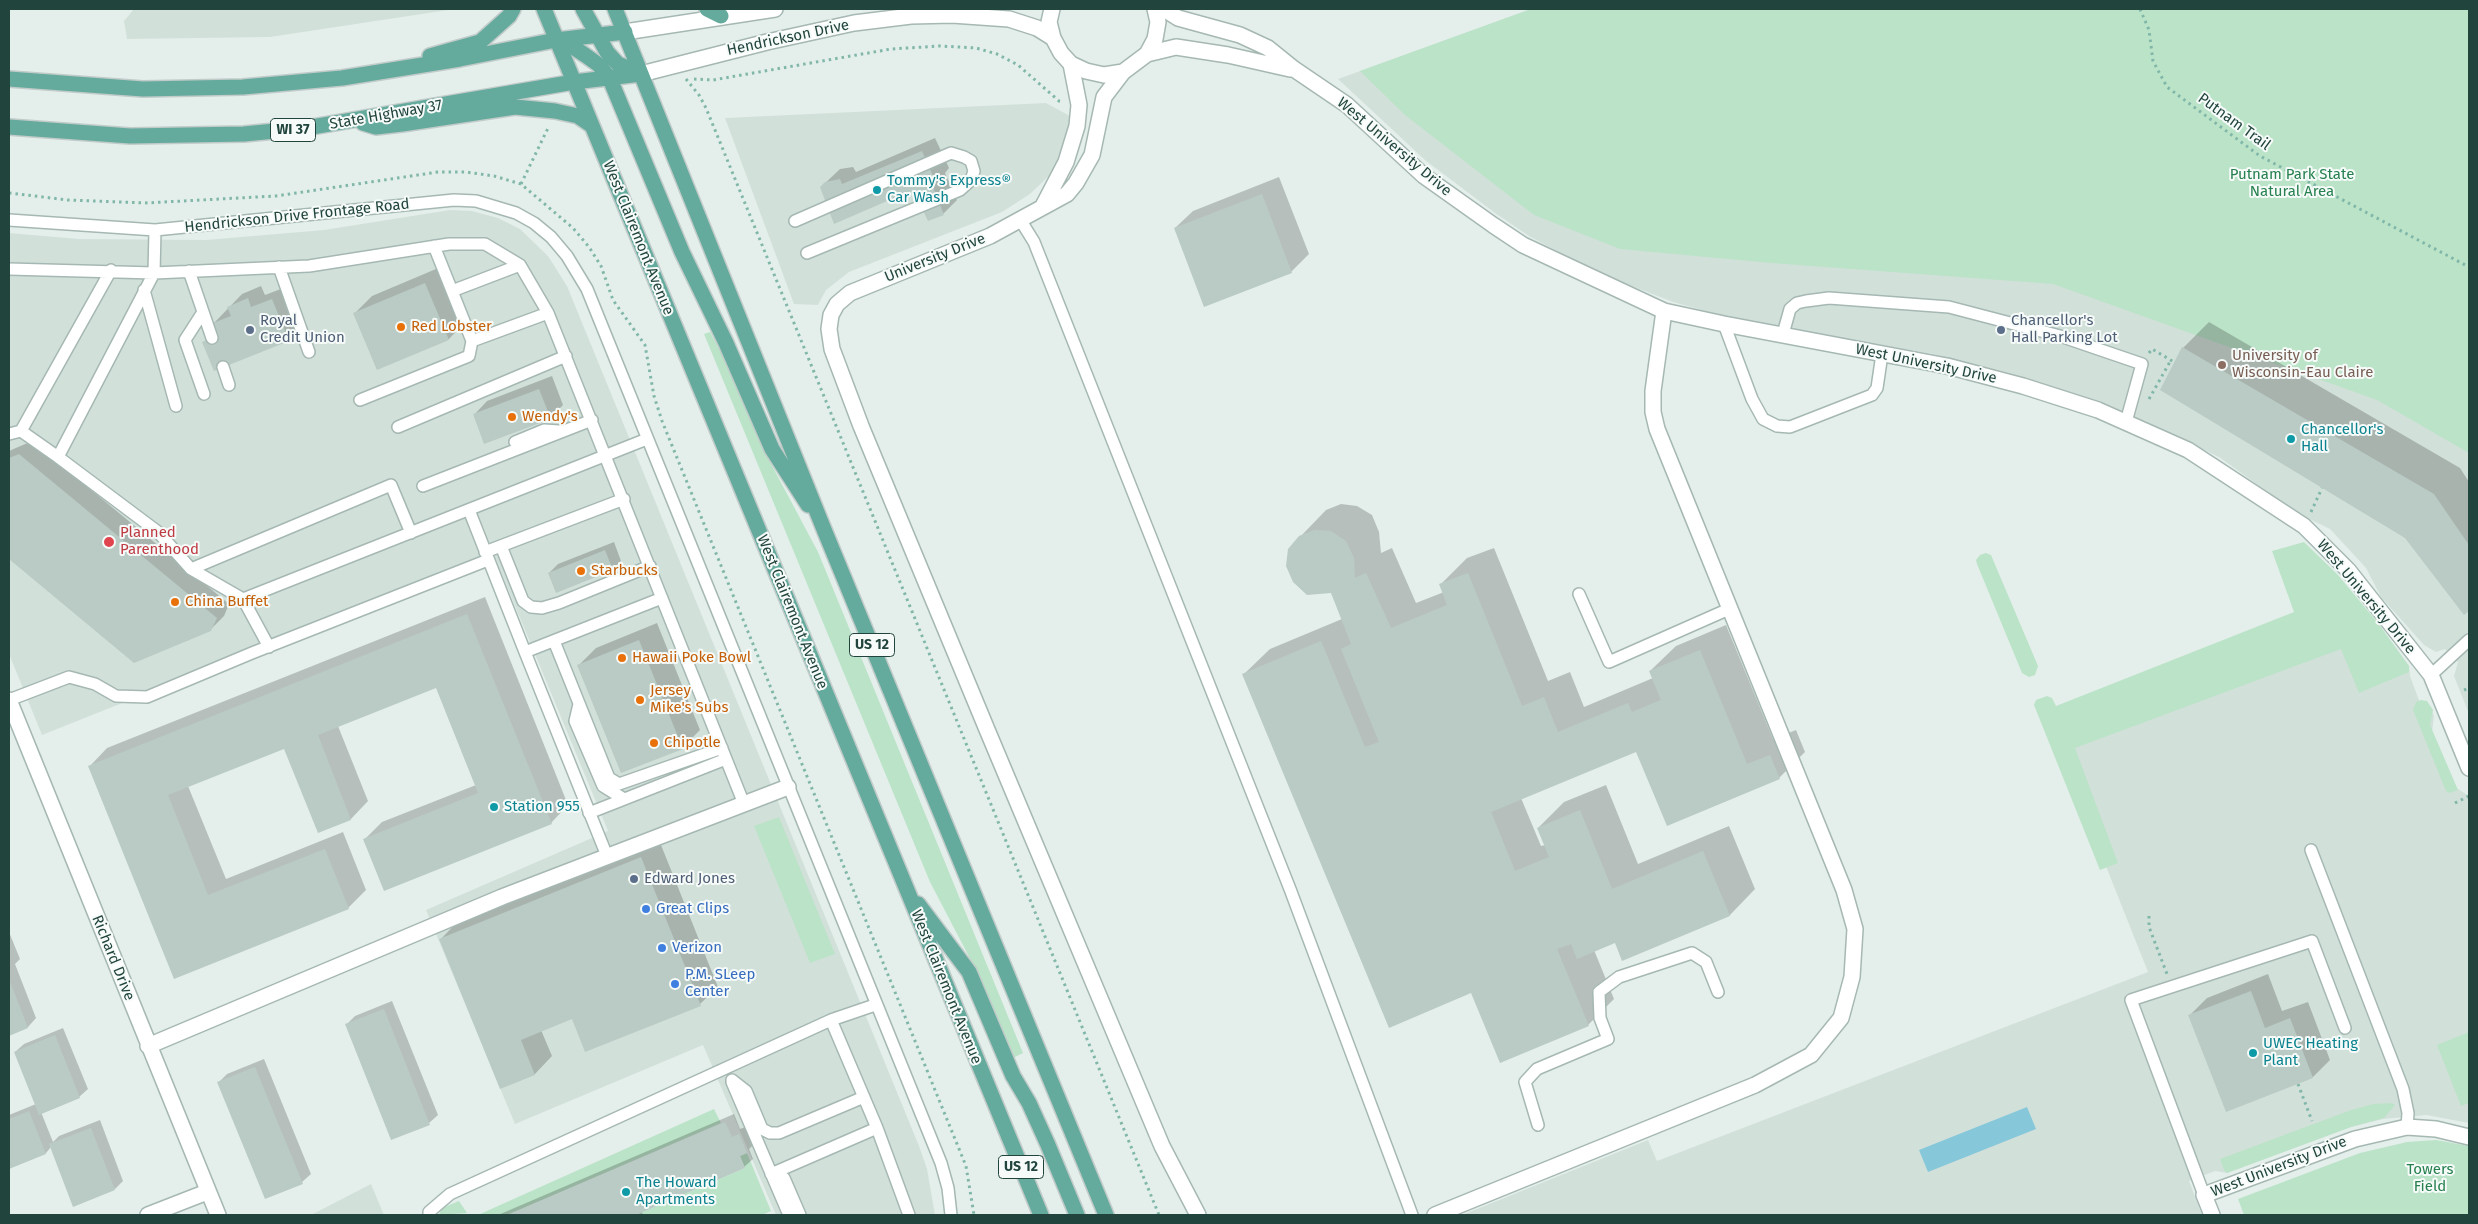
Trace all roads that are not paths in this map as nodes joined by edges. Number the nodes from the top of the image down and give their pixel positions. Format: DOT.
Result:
graph roads {
  1 [pos="512,9"];
  2 [pos="544,9"];
  3 [pos="583,9"];
  4 [pos="615,9"];
  5 [pos="707,9"];
  6 [pos="775,9"];
  7 [pos="1052,9"];
  8 [pos="1156,9"];
  9 [pos="1164,9"];
  10 [pos="721,16"];
  11 [pos="624,32"];
  12 [pos="598,36"];
  13 [pos="1053,38"];
  14 [pos="556,40"];
  15 [pos="1147,54"];
  16 [pos="1071,64"];
  17 [pos="1294,70"];
  18 [pos="372,72"];
  19 [pos="1123,72"];
  20 [pos="641,74"];
  21 [pos="9,79"];
  22 [pos="610,79"];
  23 [pos="574,82"];
  24 [pos="352,120"];
  25 [pos="591,125"];
  26 [pos="9,127"];
  27 [pos="1043,206"];
  28 [pos="9,220"];
  29 [pos="795,221"];
  30 [pos="1021,221"];
  31 [pos="155,230"];
  32 [pos="434,246"];
  33 [pos="807,252"];
  34 [pos="520,265"];
  35 [pos="279,267"];
  36 [pos="9,269"];
  37 [pos="111,270"];
  38 [pos="189,271"];
  39 [pos="154,273"];
  40 [pos="144,290"];
  41 [pos="452,291"];
  42 [pos="1664,311"];
  43 [pos="203,312"];
  44 [pos="548,313"];
  45 [pos="1724,324"];
  46 [pos="1783,334"];
  47 [pos="212,338"];
  48 [pos="472,341"];
  49 [pos="309,352"];
  50 [pos="1882,354"];
  51 [pos="566,356"];
  52 [pos="223,368"];
  53 [pos="229,384"];
  54 [pos="204,394"];
  55 [pos="360,400"];
  56 [pos="176,406"];
  57 [pos="592,420"];
  58 [pos="2126,422"];
  59 [pos="398,427"];
  60 [pos="21,431"];
  61 [pos="9,434"];
  62 [pos="647,440"];
  63 [pos="606,456"];
  64 [pos="58,457"];
  65 [pos="423,486"];
  66 [pos="624,498"];
  67 [pos="469,510"];
  68 [pos="823,527"];
  69 [pos="411,533"];
  70 [pos="502,546"];
  71 [pos="486,556"];
  72 [pos="650,566"];
  73 [pos="190,569"];
  74 [pos="1579,594"];
  75 [pos="662,598"];
  76 [pos="243,599"];
  77 [pos="1729,609"];
  78 [pos="2469,640"];
  79 [pos="554,641"];
  80 [pos="269,647"];
  81 [pos="525,652"];
  82 [pos="2431,675"];
  83 [pos="9,700"];
  84 [pos="579,704"];
  85 [pos="722,748"];
  86 [pos="726,759"];
  87 [pos="2469,768"];
  88 [pos="788,787"];
  89 [pos="624,799"];
  90 [pos="744,804"];
  91 [pos="589,813"];
  92 [pos="2311,850"];
  93 [pos="607,856"];
  94 [pos="904,886"];
  95 [pos="1718,992"];
  96 [pos="875,1005"];
  97 [pos="831,1020"];
  98 [pos="2345,1028"];
  99 [pos="148,1046"];
  100 [pos="729,1074"];
  101 [pos="864,1097"];
  102 [pos="1538,1125"];
  103 [pos="2407,1127"];
  104 [pos="877,1128"];
  105 [pos="2469,1137"];
  106 [pos="771,1174"];
  107 [pos="208,1192"];
  108 [pos="2204,1195"];
  109 [pos="148,1215"];
  110 [pos="218,1215"];
  111 [pos="430,1215"];
  112 [pos="789,1215"];
  113 [pos="800,1215"];
  114 [pos="909,1215"];
  115 [pos="951,1215"];
  116 [pos="1041,1215"];
  117 [pos="1077,1215"];
  118 [pos="1106,1215"];
  119 [pos="1198,1215"];
  120 [pos="1412,1215"];
  121 [pos="1435,1215"];
  122 [pos="2212,1215"];
  1 -- 18 [label="main road"];
  2 -- 14 [label="main road, West Clairemont Avenue / US 12"];
  3 -- 12 [label="main road"];
  4 -- 11 [label="main road, US 12"];
  5 -- 10 [label="main road"];
  6 -- 10 [label="street, Hendrickson Drive"];
  7 -- 13 [label="street"];
  8 -- 15 [label="street"];
  9 -- 17 [label="street, West University Drive"];
  10 -- 11 [label="street, Hendrickson Drive"];
  11 -- 12 [label="main road"];
  11 -- 20 [label="main road, US 12"];
  12 -- 14 [label="main road"];
  12 -- 20 [label="main road"];
  13 -- 16 [label="street"];
  13 -- 20 [label="street, Hendrickson Drive"];
  14 -- 18 [label="main road"];
  14 -- 22 [label="main road"];
  14 -- 23 [label="main road, West Clairemont Avenue / US 12"];
  15 -- 17 [label="street, West University Drive"];
  15 -- 19 [label="street, University Drive"];
  16 -- 19 [label="street"];
  16 -- 27 [label="street, University Drive"];
  17 -- 42 [label="street, West University Drive"];
  18 -- 21 [label="main road"];
  19 -- 27 [label="street, University Drive"];
  20 -- 22 [label="main road, State Highway 37 / WI 37"];
  20 -- 68 [label="main road, US 12"];
  22 -- 23 [label="main road, State Highway 37 / WI 37"];
  22 -- 68 [label="main road"];
  23 -- 24 [label="main road, State Highway 37 / WI 37"];
  23 -- 25 [label="main road, West Clairemont Avenue / US 12"];
  24 -- 25 [label="main road"];
  24 -- 26 [label="main road, State Highway 37 / WI 37"];
  25 -- 94 [label="main road, West Clairemont Avenue / US 12"];
  27 -- 30 [label="street, University Drive"];
  28 -- 31 [label="lane, Hendrickson Drive Frontage Road"];
  29 -- 33 [label="lane"];
  30 -- 119 [label="street, University Drive"];
  30 -- 120 [label="lane"];
  31 -- 39 [label="lane"];
  31 -- 62 [label="lane, Hendrickson Drive Frontage Road"];
  32 -- 34 [label="lane"];
  32 -- 35 [label="lane"];
  32 -- 41 [label="lane"];
  34 -- 41 [label="lane"];
  34 -- 44 [label="lane"];
  35 -- 38 [label="lane"];
  35 -- 49 [label="lane"];
  36 -- 37 [label="lane"];
  37 -- 39 [label="lane"];
  37 -- 60 [label="lane"];
  38 -- 39 [label="lane"];
  38 -- 43 [label="lane"];
  39 -- 40 [label="lane"];
  40 -- 56 [label="lane"];
  40 -- 64 [label="lane"];
  41 -- 48 [label="lane"];
  42 -- 45 [label="street, West University Drive"];
  42 -- 77 [label="street"];
  43 -- 47 [label="lane"];
  43 -- 54 [label="lane"];
  44 -- 48 [label="lane"];
  44 -- 51 [label="lane"];
  45 -- 46 [label="street, West University Drive"];
  45 -- 50 [label="lane"];
  46 -- 50 [label="street, West University Drive"];
  46 -- 58 [label="lane"];
  48 -- 55 [label="lane"];
  50 -- 58 [label="street, West University Drive"];
  51 -- 57 [label="lane"];
  51 -- 59 [label="lane"];
  52 -- 53 [label="lane"];
  57 -- 63 [label="lane"];
  57 -- 65 [label="lane"];
  58 -- 82 [label="street, West University Drive"];
  60 -- 61 [label="lane"];
  60 -- 64 [label="lane"];
  62 -- 63 [label="lane"];
  62 -- 88 [label="lane, Hendrickson Drive Frontage Road"];
  63 -- 66 [label="lane"];
  63 -- 67 [label="lane"];
  64 -- 73 [label="lane"];
  66 -- 70 [label="lane"];
  66 -- 72 [label="lane"];
  67 -- 69 [label="lane"];
  67 -- 71 [label="lane"];
  68 -- 118 [label="main road, US 12"];
  69 -- 73 [label="lane"];
  69 -- 76 [label="lane"];
  70 -- 71 [label="lane"];
  70 -- 72 [label="lane"];
  71 -- 80 [label="lane"];
  71 -- 81 [label="lane"];
  72 -- 75 [label="lane"];
  73 -- 76 [label="lane"];
  74 -- 77 [label="lane"];
  75 -- 79 [label="lane"];
  75 -- 85 [label="lane"];
  76 -- 80 [label="lane"];
  77 -- 121 [label="street"];
  78 -- 82 [label="lane"];
  79 -- 81 [label="lane"];
  79 -- 84 [label="lane"];
  80 -- 83 [label="lane"];
  81 -- 91 [label="lane"];
  82 -- 87 [label="street, West University Drive"];
  83 -- 99 [label="street, Richard Drive"];
  84 -- 85 [label="lane"];
  84 -- 89 [label="lane"];
  85 -- 86 [label="lane"];
  86 -- 89 [label="lane"];
  86 -- 90 [label="lane"];
  88 -- 90 [label="street"];
  88 -- 96 [label="lane, Hendrickson Drive Frontage Road"];
  89 -- 91 [label="lane"];
  90 -- 93 [label="street"];
  91 -- 93 [label="lane"];
  92 -- 103 [label="lane"];
  93 -- 99 [label="street"];
  94 -- 116 [label="main road, West Clairemont Avenue / US 12"];
  94 -- 117 [label="main road"];
  95 -- 102 [label="lane"];
  96 -- 97 [label="lane"];
  96 -- 115 [label="lane, Hendrickson Drive Frontage Road"];
  97 -- 100 [label="lane"];
  97 -- 101 [label="lane"];
  98 -- 108 [label="lane, West University Drive"];
  99 -- 107 [label="street, Richard Drive"];
  100 -- 101 [label="lane"];
  100 -- 106 [label="lane"];
  100 -- 111 [label="lane"];
  101 -- 104 [label="lane"];
  103 -- 105 [label="street, West University Drive"];
  103 -- 108 [label="street, West University Drive"];
  104 -- 106 [label="lane"];
  104 -- 114 [label="lane"];
  106 -- 112 [label="lane"];
  106 -- 113 [label="lane"];
  107 -- 109 [label="street"];
  107 -- 110 [label="street, Richard Drive"];
  108 -- 122 [label="street"];
}
